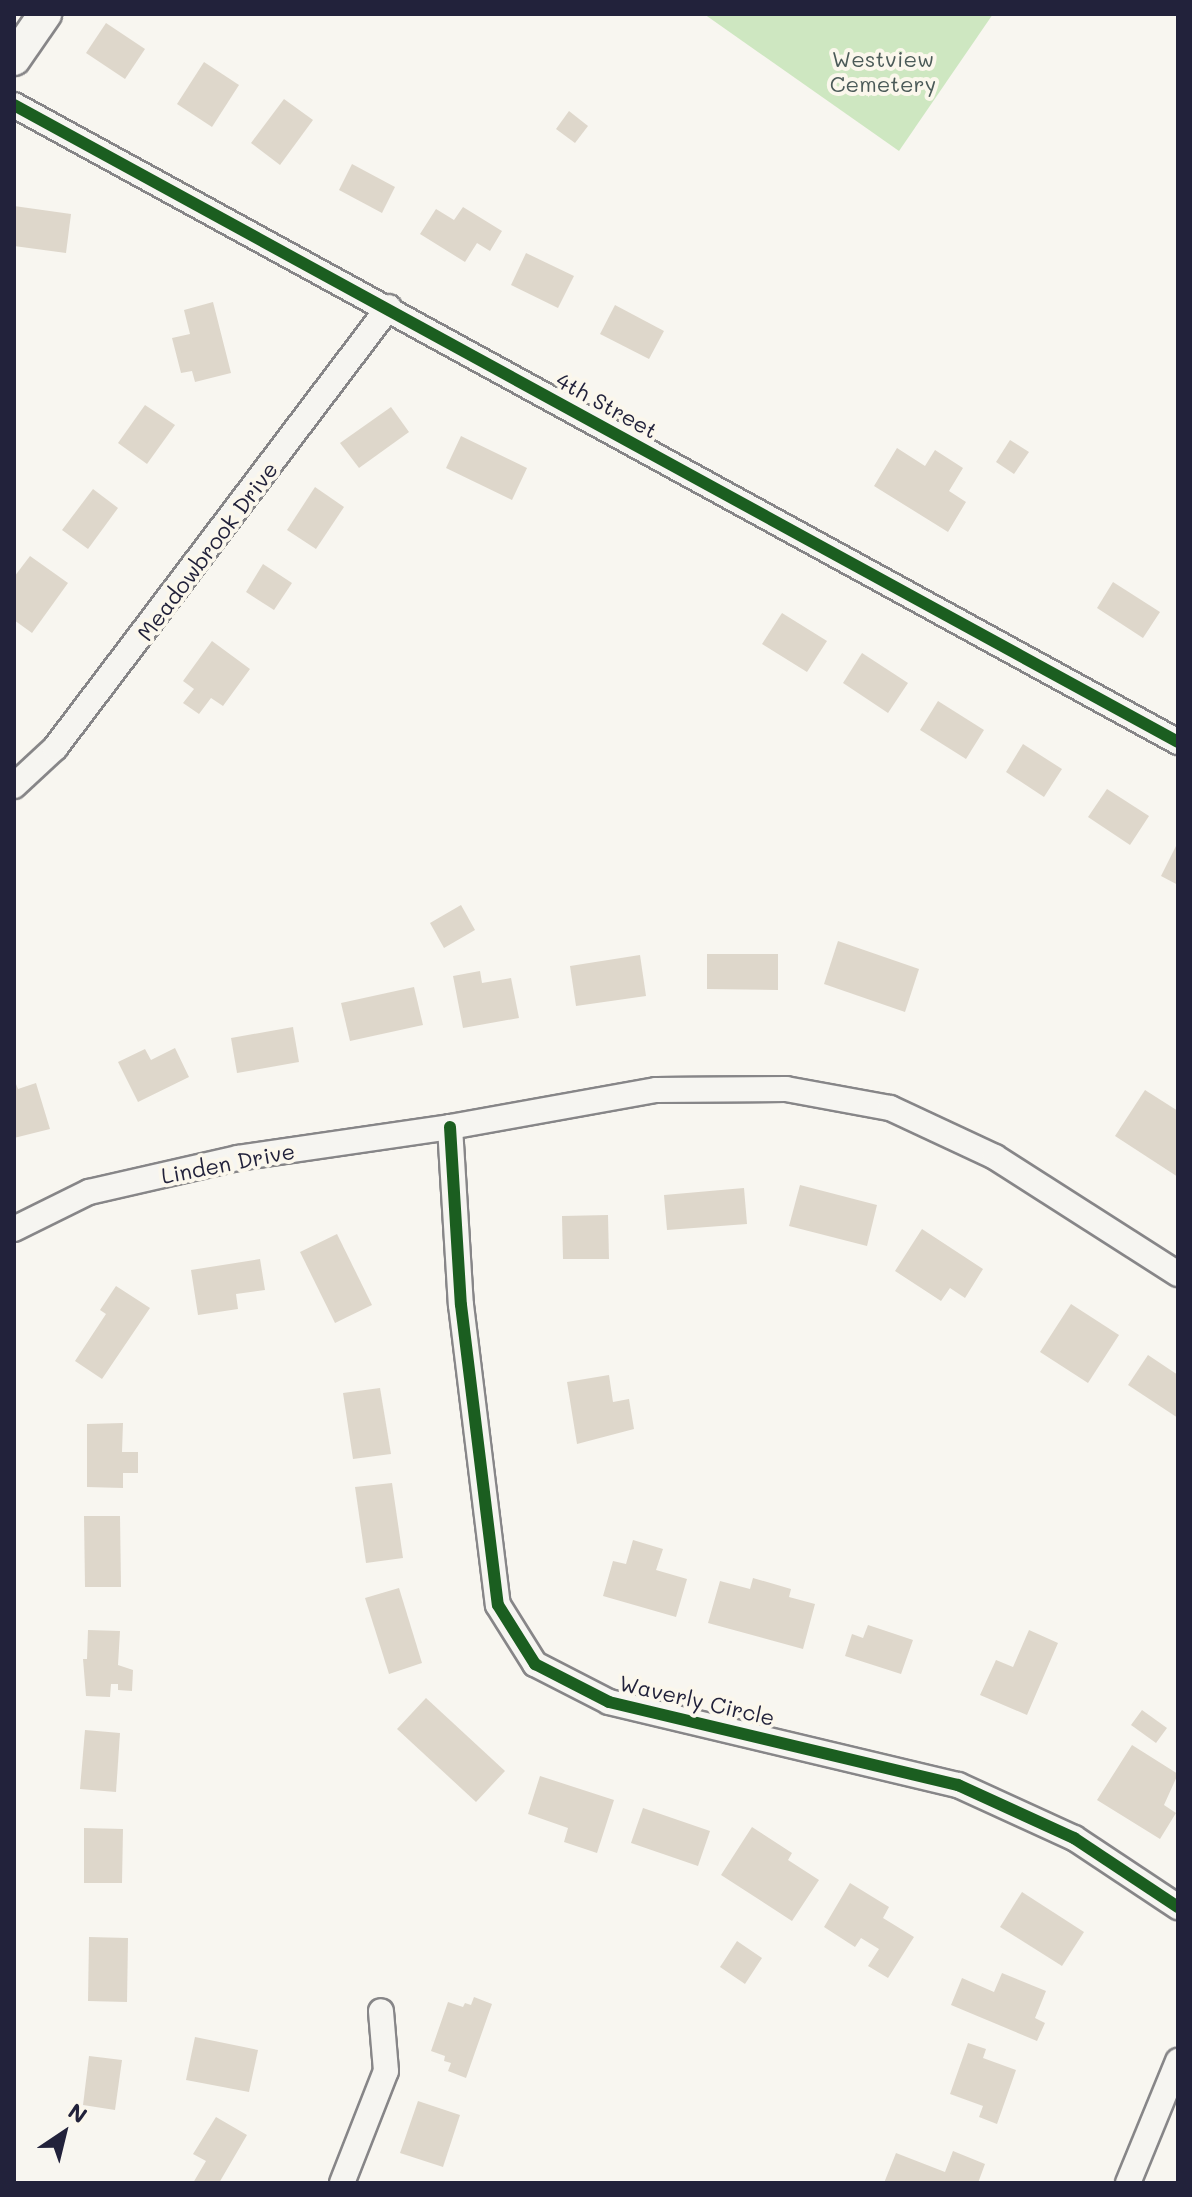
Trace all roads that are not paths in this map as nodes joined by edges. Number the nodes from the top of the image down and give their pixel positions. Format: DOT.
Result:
graph roads {
  1 [pos="45,14"];
  2 [pos="14,59"];
  3 [pos="14,105"];
  4 [pos="389,307"];
  5 [pos="1178,742"];
  6 [pos="14,786"];
  7 [pos="450,1127"];
  8 [pos="14,1229"];
  9 [pos="1178,1274"];
  10 [pos="1178,1907"];
  11 [pos="381,2011"];
  12 [pos="1178,2061"];
  13 [pos="342,2183"];
  14 [pos="1128,2183"];
  1 -- 2 [label="street"];
  3 -- 4 [label="street, 4th Street"];
  4 -- 5 [label="street, 4th Street"];
  4 -- 6 [label="street, Meadowbrook Drive"];
  7 -- 8 [label="street, Linden Drive"];
  7 -- 9 [label="street"];
  7 -- 10 [label="street, Waverly Circle"];
  11 -- 13 [label="street"];
  12 -- 14 [label="street"];
}
